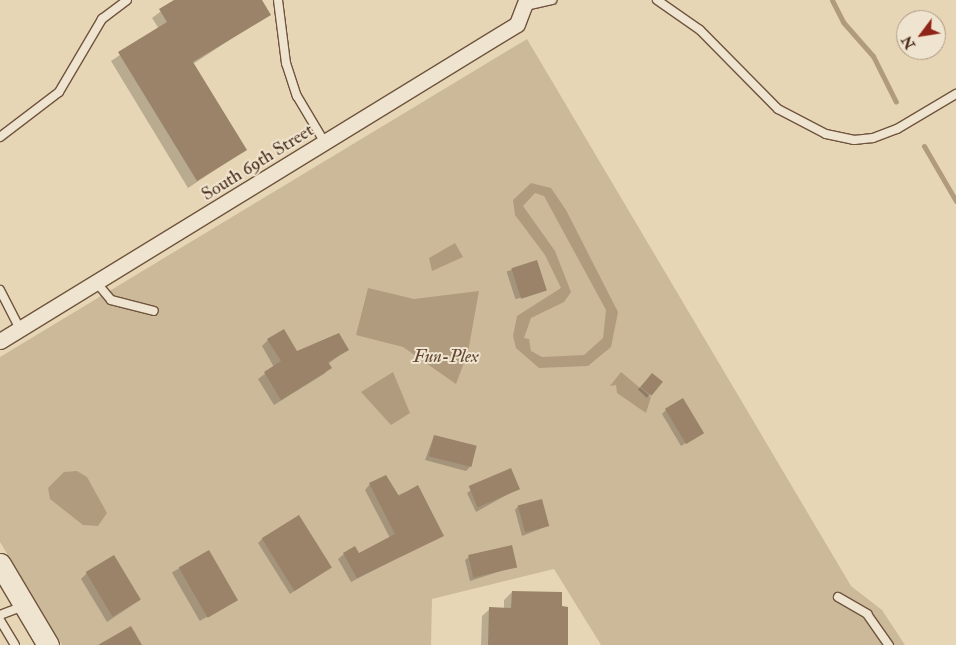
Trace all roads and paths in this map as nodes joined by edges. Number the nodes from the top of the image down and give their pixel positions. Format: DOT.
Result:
graph roads {
  1 [pos="125,0"];
  2 [pos="278,0"];
  3 [pos="552,0"];
  4 [pos="657,0"];
  5 [pos="526,3"];
  6 [pos="956,94"];
  7 [pos="0,137"];
  8 [pos="325,144"];
  9 [pos="96,282"];
  10 [pos="0,290"];
  11 [pos="154,311"];
  12 [pos="20,328"];
  13 [pos="0,341"];
  14 [pos="0,564"];
  15 [pos="838,597"];
  16 [pos="24,606"];
  17 [pos="0,615"];
  18 [pos="0,620"];
  19 [pos="15,645"];
  20 [pos="48,645"];
  21 [pos="889,645"];
  1 -- 7 [label="lane"];
  2 -- 8 [label="lane"];
  3 -- 5 [label="lane"];
  4 -- 6 [label="lane"];
  5 -- 8 [label="street, South 69th Street"];
  8 -- 9 [label="street, South 69th Street"];
  9 -- 11 [label="lane"];
  9 -- 12 [label="street, South 69th Street"];
  10 -- 12 [label="lane"];
  12 -- 13 [label="street, South 69th Street"];
  14 -- 16 [label="main road"];
  15 -- 21 [label="lane"];
  16 -- 17 [label="lane"];
  16 -- 20 [label="main road"];
  18 -- 19 [label="lane"];
}
